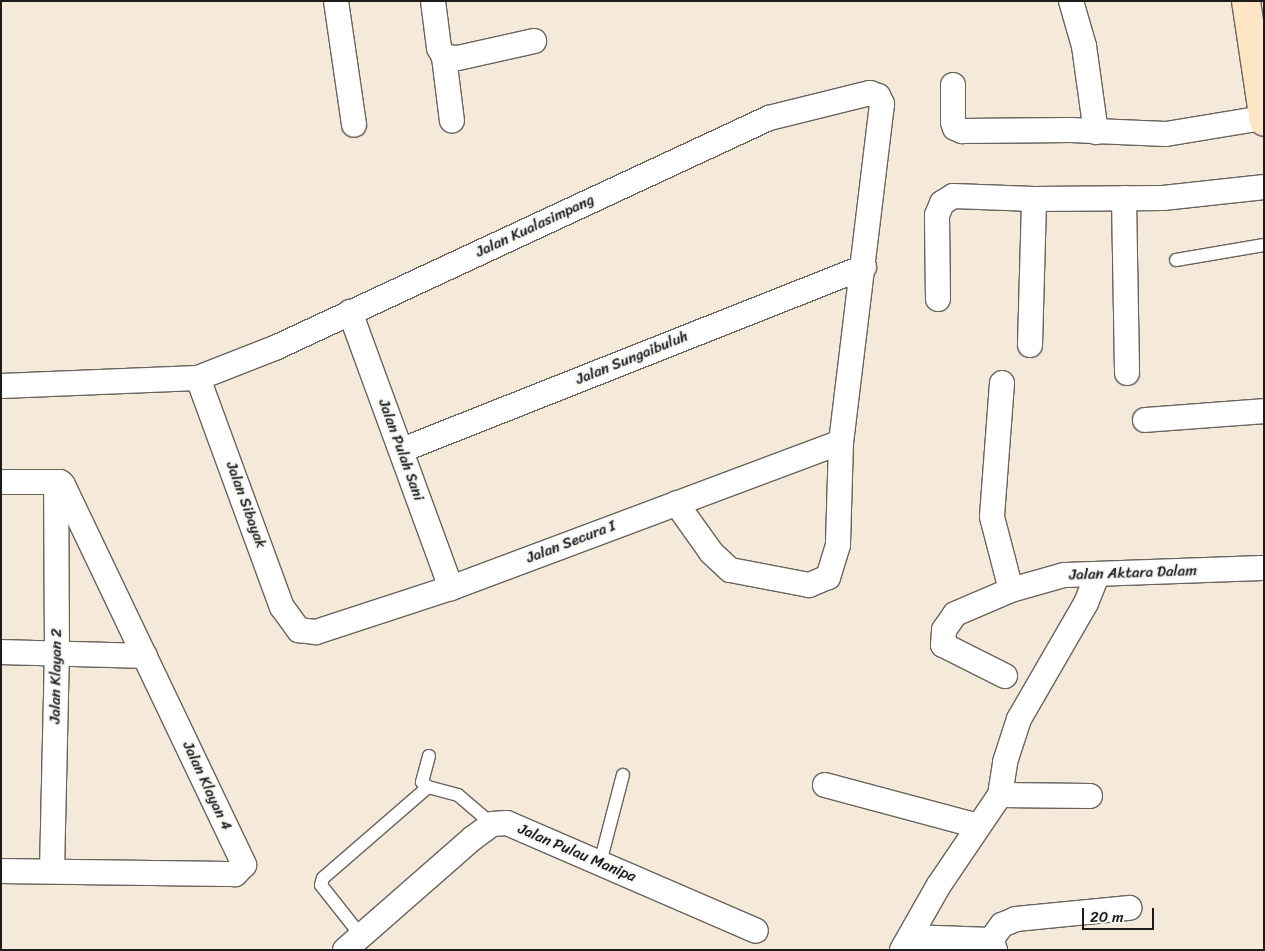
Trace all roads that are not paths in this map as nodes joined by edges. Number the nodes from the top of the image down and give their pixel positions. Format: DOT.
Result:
graph roads {
  1 [pos="336,1"];
  2 [pos="433,1"];
  3 [pos="1071,1"];
  4 [pos="1246,1"];
  5 [pos="534,41"];
  6 [pos="444,57"];
  7 [pos="953,85"];
  8 [pos="1263,120"];
  9 [pos="452,121"];
  10 [pos="354,125"];
  11 [pos="1096,132"];
  12 [pos="1264,187"];
  13 [pos="1124,198"];
  14 [pos="1034,199"];
  15 [pos="1264,245"];
  16 [pos="1176,260"];
  17 [pos="864,267"];
  18 [pos="938,299"];
  19 [pos="350,312"];
  20 [pos="1030,345"];
  21 [pos="1127,373"];
  22 [pos="198,378"];
  23 [pos="1002,383"];
  24 [pos="1,386"];
  25 [pos="1264,411"];
  26 [pos="1145,420"];
  27 [pos="841,442"];
  28 [pos="402,450"];
  29 [pos="1,482"];
  30 [pos="60,483"];
  31 [pos="676,503"];
  32 [pos="1264,568"];
  33 [pos="1097,576"];
  34 [pos="451,588"];
  35 [pos="1011,590"];
  36 [pos="299,630"];
  37 [pos="1,652"];
  38 [pos="57,654"];
  39 [pos="145,656"];
  40 [pos="1005,676"];
  41 [pos="429,756"];
  42 [pos="623,775"];
  43 [pos="825,785"];
  44 [pos="428,787"];
  45 [pos="1000,795"];
  46 [pos="1090,796"];
  47 [pos="492,824"];
  48 [pos="978,826"];
  49 [pos="600,863"];
  50 [pos="1,871"];
  51 [pos="52,871"];
  52 [pos="1129,908"];
  53 [pos="756,930"];
  54 [pos="906,943"];
  55 [pos="353,945"];
  56 [pos="993,945"];
  1 -- 10 [label="street"];
  2 -- 6 [label="street"];
  3 -- 11 [label="street"];
  4 -- 8 [label="street"];
  5 -- 6 [label="street"];
  6 -- 9 [label="street"];
  7 -- 11 [label="street"];
  8 -- 11 [label="street"];
  12 -- 13 [label="street"];
  13 -- 14 [label="street"];
  13 -- 21 [label="street"];
  14 -- 18 [label="street"];
  14 -- 20 [label="street"];
  15 -- 16 [label="lane"];
  17 -- 19 [label="street, Jalan Kualasimpang"];
  17 -- 27 [label="street"];
  17 -- 28 [label="street, Jalan Sungaibuluh"];
  19 -- 22 [label="street, Jalan Kualasimpang"];
  19 -- 28 [label="street, Jalan Pulah Sani"];
  22 -- 24 [label="street, Jalan Kualasimpang"];
  22 -- 36 [label="street, Jalan Sibayak"];
  23 -- 35 [label="street"];
  25 -- 26 [label="street"];
  27 -- 31 [label="street, Jalan Secura I"];
  27 -- 31 [label="street"];
  28 -- 34 [label="street, Jalan Pulah Sani"];
  29 -- 30 [label="street"];
  30 -- 38 [label="street, Jalan Klayan 2"];
  30 -- 39 [label="street, Jalan Klayan 4"];
  31 -- 34 [label="street, Jalan Secura I"];
  32 -- 33 [label="street, Jalan Aktara Dalam"];
  33 -- 35 [label="street, Jalan Aktara Dalam"];
  33 -- 45 [label="street"];
  34 -- 36 [label="street, Jalan Secura I"];
  35 -- 40 [label="street, Jalan Aktara Dalam"];
  37 -- 38 [label="street"];
  38 -- 39 [label="street"];
  38 -- 51 [label="street, Jalan Klayan 2"];
  39 -- 51 [label="street, Jalan Klayan 4"];
  41 -- 44 [label="lane"];
  42 -- 49 [label="lane"];
  43 -- 48 [label="street"];
  44 -- 47 [label="lane"];
  44 -- 55 [label="lane"];
  45 -- 46 [label="street"];
  45 -- 48 [label="street"];
  47 -- 49 [label="street, Jalan Pulau Manipa"];
  47 -- 55 [label="street"];
  48 -- 54 [label="street"];
  49 -- 53 [label="street, Jalan Pulau Manipa"];
  50 -- 51 [label="street, Jalan Klayan 4"];
  52 -- 56 [label="street"];
  54 -- 56 [label="street"];
}
